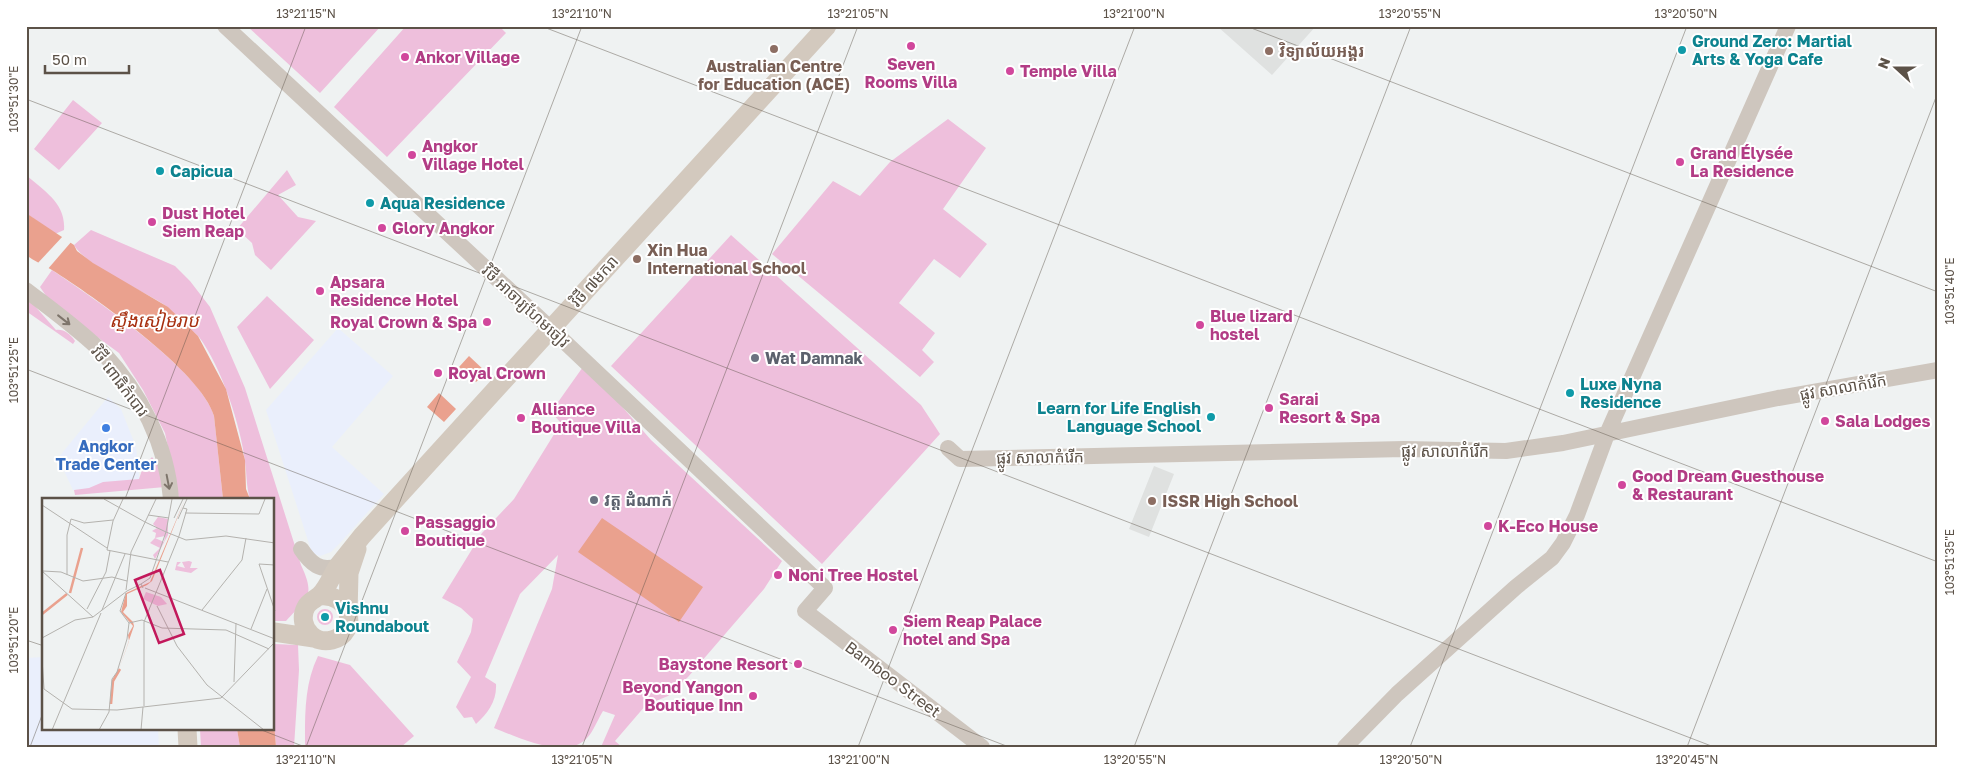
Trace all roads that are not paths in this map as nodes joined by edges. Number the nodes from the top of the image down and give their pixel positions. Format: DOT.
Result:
graph roads {
  1 [pos="225,26"];
  2 [pos="827,26"];
  3 [pos="1788,26"];
  4 [pos="26,290"];
  5 [pos="551,329"];
  6 [pos="1938,370"];
  7 [pos="1607,434"];
  8 [pos="948,448"];
  9 [pos="170,498"];
  10 [pos="362,536"];
  11 [pos="301,549"];
  12 [pos="338,566"];
  13 [pos="319,596"];
  14 [pos="805,611"];
  15 [pos="348,614"];
  16 [pos="303,615"];
  17 [pos="276,632"];
  18 [pos="314,638"];
  19 [pos="187,730"];
  20 [pos="188,747"];
  21 [pos="982,747"];
  22 [pos="1345,747"];
  1 -- 5 [label="street, វិថី អាចារ្យហែមចៀវ"];
  2 -- 5 [label="main road, វិថី ៧មករា"];
  3 -- 7 [label="street"];
  4 -- 9 [label="street, វិថី ពោធិកំបោរ, one-way"];
  5 -- 10 [label="main road, វិថី ៧មករា"];
  5 -- 14 [label="street, វិថី អាចារ្យហែមចៀវ"];
  6 -- 7 [label="street, ផ្លូវ សាលាកំរើក"];
  7 -- 8 [label="street, ផ្លូវ សាលាកំរើក"];
  7 -- 22 [label="street"];
  10 -- 12 [label="main road, វិថី ៧មករា"];
  10 -- 15 [label="main road, វិថី ៧មករា"];
  11 -- 12 [label="street"];
  12 -- 13 [label="main road, វិថី ៧មករា"];
  13 -- 15 [label="main road"];
  13 -- 16 [label="main road"];
  14 -- 21 [label="street, Bamboo Street"];
  15 -- 18 [label="main road"];
  16 -- 17 [label="main road"];
  16 -- 18 [label="main road"];
  17 -- 18 [label="main road"];
  19 -- 20 [label="main road"];
}
